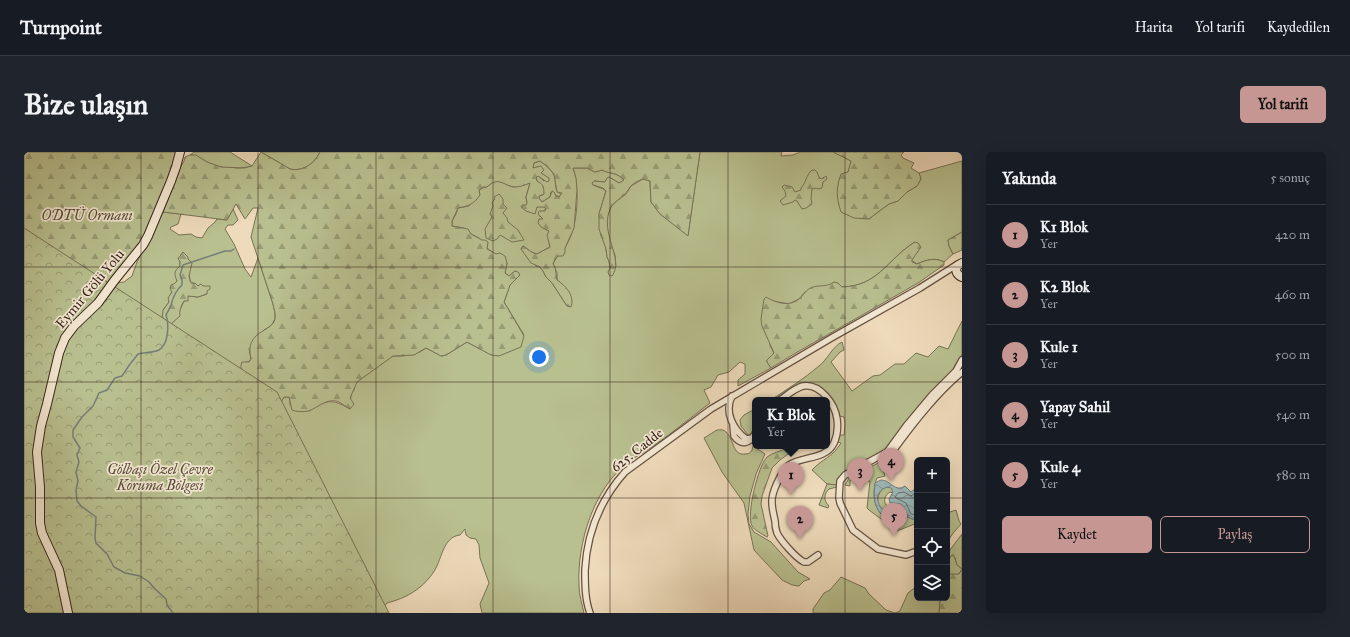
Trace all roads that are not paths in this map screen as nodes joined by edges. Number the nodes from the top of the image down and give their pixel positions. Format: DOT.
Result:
graph roads {
  1 [pos="180,152"];
  2 [pos="961,263"];
  3 [pos="947,271"];
  4 [pos="960,276"];
  5 [pos="962,360"];
  6 [pos="962,372"];
  7 [pos="732,396"];
  8 [pos="785,397"];
  9 [pos="826,397"];
  10 [pos="830,403"];
  11 [pos="752,438"];
  12 [pos="830,449"];
  13 [pos="830,449"];
  14 [pos="840,503"];
  15 [pos="914,552"];
  16 [pos="818,556"];
  17 [pos="68,613"];
  18 [pos="590,613"];
  1 -- 17 [label="street, Eymir Gölü Yolu"];
  2 -- 3 [label="street, 625. Cadde"];
  2 -- 4 [label="street"];
  3 -- 4 [label="street"];
  3 -- 7 [label="street, 625. Cadde"];
  5 -- 14 [label="street"];
  6 -- 14 [label="street"];
  7 -- 11 [label="street"];
  7 -- 18 [label="street, 625. Cadde"];
  8 -- 9 [label="street"];
  10 -- 12 [label="street"];
  13 -- 16 [label="street"];
  14 -- 15 [label="street"];
}
